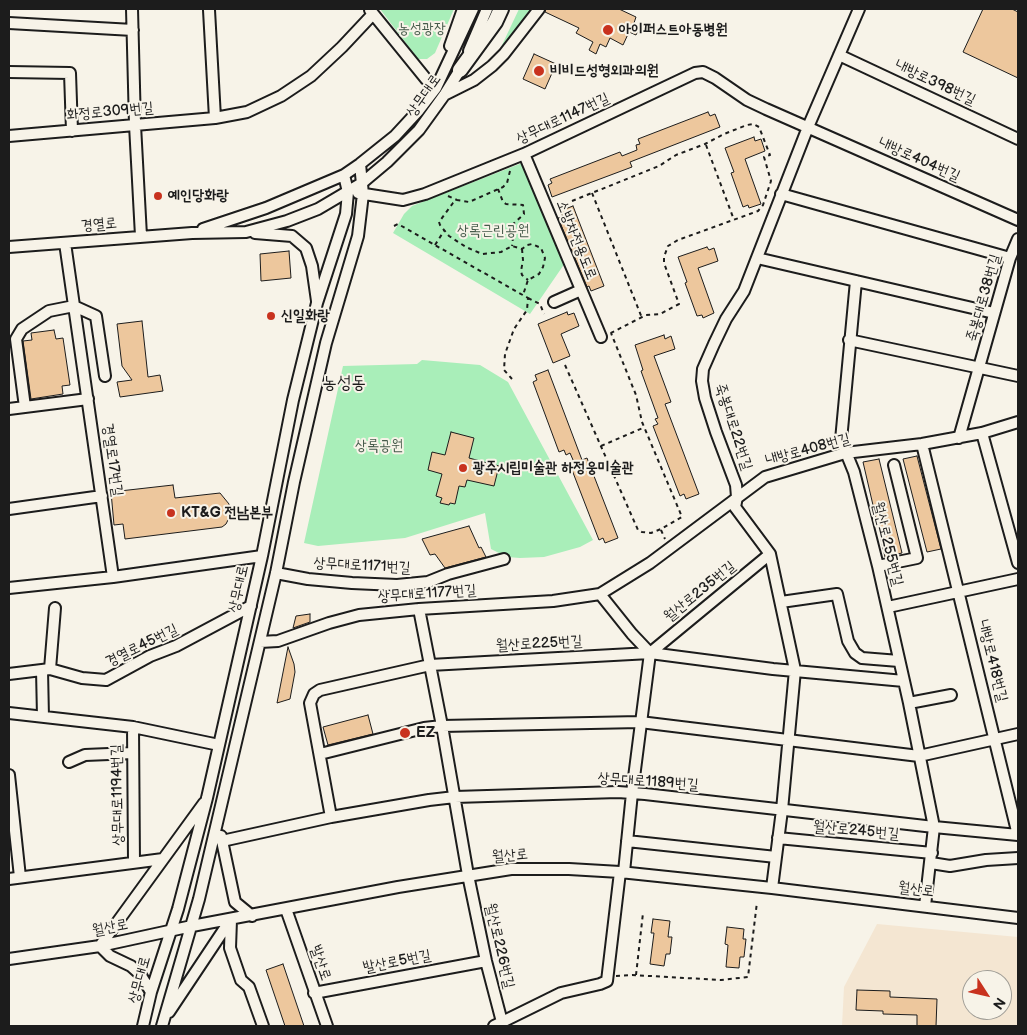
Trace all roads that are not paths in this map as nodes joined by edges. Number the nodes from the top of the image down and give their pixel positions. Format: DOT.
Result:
graph roads {
  1 [pos="132,9"];
  2 [pos="464,9"];
  3 [pos="473,9"];
  4 [pos="487,9"];
  5 [pos="501,9"];
  6 [pos="539,9"];
  7 [pos="859,9"];
  8 [pos="209,10"];
  9 [pos="371,11"];
  10 [pos="9,23"];
  11 [pos="133,30"];
  12 [pos="839,55"];
  13 [pos="460,70"];
  14 [pos="9,72"];
  15 [pos="436,88"];
  16 [pos="445,94"];
  17 [pos="215,118"];
  18 [pos="135,125"];
  19 [pos="808,127"];
  20 [pos="72,131"];
  21 [pos="9,136"];
  22 [pos="1018,138"];
  23 [pos="524,154"];
  24 [pos="360,164"];
  25 [pos="344,175"];
  26 [pos="362,188"];
  27 [pos="348,192"];
  28 [pos="781,194"];
  29 [pos="1018,220"];
  30 [pos="246,232"];
  31 [pos="192,233"];
  32 [pos="141,236"];
  33 [pos="1018,238"];
  34 [pos="65,243"];
  35 [pos="9,247"];
  36 [pos="757,258"];
  37 [pos="1010,258"];
  38 [pos="856,281"];
  39 [pos="581,290"];
  40 [pos="554,302"];
  41 [pos="317,303"];
  42 [pos="74,306"];
  43 [pos="994,313"];
  44 [pos="601,336"];
  45 [pos="850,340"];
  46 [pos="980,367"];
  47 [pos="105,376"];
  48 [pos="1018,376"];
  49 [pos="88,399"];
  50 [pos="25,407"];
  51 [pos="9,409"];
  52 [pos="1018,422"];
  53 [pos="982,433"];
  54 [pos="959,438"];
  55 [pos="922,444"];
  56 [pos="845,453"];
  57 [pos="894,465"];
  58 [pos="102,496"];
  59 [pos="737,497"];
  60 [pos="9,510"];
  61 [pos="770,554"];
  62 [pos="262,556"];
  63 [pos="504,560"];
  64 [pos="1018,563"];
  65 [pos="878,566"];
  66 [pos="276,573"];
  67 [pos="113,577"];
  68 [pos="1018,579"];
  69 [pos="9,588"];
  70 [pos="959,591"];
  71 [pos="600,594"];
  72 [pos="781,602"];
  73 [pos="251,606"];
  74 [pos="888,607"];
  75 [pos="55,608"];
  76 [pos="419,609"];
  77 [pos="260,642"];
  78 [pos="650,653"];
  79 [pos="899,661"];
  80 [pos="430,665"];
  81 [pos="46,670"];
  82 [pos="795,670"];
  83 [pos="9,674"];
  84 [pos="904,681"];
  85 [pos="951,695"];
  86 [pos="909,703"];
  87 [pos="9,714"];
  88 [pos="43,717"];
  89 [pos="640,722"];
  90 [pos="132,726"];
  91 [pos="442,726"];
  92 [pos="1018,734"];
  93 [pos="995,739"];
  94 [pos="788,740"];
  95 [pos="219,745"];
  96 [pos="133,753"];
  97 [pos="320,754"];
  98 [pos="919,756"];
  99 [pos="69,762"];
  100 [pos="9,775"];
  101 [pos="632,793"];
  102 [pos="455,797"];
  103 [pos="207,798"];
  104 [pos="782,810"];
  105 [pos="331,816"];
  106 [pos="217,821"];
  107 [pos="934,827"];
  108 [pos="1018,835"];
  109 [pos="778,838"];
  110 [pos="627,841"];
  111 [pos="222,842"];
  112 [pos="776,857"];
  113 [pos="931,858"];
  114 [pos="1018,858"];
  115 [pos="163,859"];
  116 [pos="134,862"];
  117 [pos="622,872"];
  118 [pos="468,875"];
  119 [pos="20,877"];
  120 [pos="9,879"];
  121 [pos="772,888"];
  122 [pos="925,906"];
  123 [pos="286,909"];
  124 [pos="252,916"];
  125 [pos="1018,918"];
  126 [pos="231,919"];
  127 [pos="192,926"];
  128 [pos="170,931"];
  129 [pos="100,946"];
  130 [pos="9,959"];
  131 [pos="486,960"];
  132 [pos="151,992"];
  133 [pos="314,993"];
  134 [pos="498,1024"];
  135 [pos="162,1025"];
  136 [pos="143,1026"];
  137 [pos="263,1026"];
  138 [pos="327,1026"];
  1 -- 11 [label="street"];
  2 -- 15 [label="street, 상무대로"];
  3 -- 15 [label="street, 상무대로"];
  4 -- 13 [label="street, 상무대로"];
  5 -- 13 [label="main road"];
  6 -- 16 [label="street"];
  7 -- 12 [label="street, 죽봉대로22번길"];
  8 -- 17 [label="street"];
  9 -- 15 [label="street"];
  9 -- 17 [label="street, 화정로309번길"];
  10 -- 11 [label="street"];
  11 -- 18 [label="street"];
  12 -- 19 [label="street, 죽봉대로22번길"];
  12 -- 22 [label="street, 내방로398번길"];
  13 -- 16 [label="street, 상무대로"];
  14 -- 20 [label="street"];
  15 -- 24 [label="street, 상무대로"];
  16 -- 26 [label="street, 상무대로"];
  17 -- 18 [label="street, 화정로309번길"];
  18 -- 20 [label="street, 화정로309번길"];
  18 -- 32 [label="street"];
  19 -- 23 [label="street, 상무대로1147번길"];
  19 -- 28 [label="street, 죽봉대로22번길"];
  19 -- 29 [label="street, 내방로404번길"];
  20 -- 21 [label="street, 화정로309번길"];
  23 -- 26 [label="street, 상무대로1147번길"];
  23 -- 39 [label="street, 소방차전용도로"];
  24 -- 25 [label="street, 상무대로"];
  24 -- 26 [label="street"];
  25 -- 27 [label="street, 상무대로"];
  25 -- 31 [label="street, 경열로"];
  26 -- 27 [label="street, 상무대로1147번길"];
  26 -- 66 [label="street"];
  27 -- 30 [label="street, 경열로"];
  27 -- 41 [label="street, 상무대로"];
  28 -- 36 [label="street, 죽봉대로22번길"];
  28 -- 37 [label="street"];
  30 -- 31 [label="street, 경열로"];
  30 -- 41 [label="street"];
  31 -- 32 [label="street, 경열로"];
  32 -- 34 [label="street, 경열로"];
  33 -- 37 [label="street, 죽봉대로38번길"];
  34 -- 35 [label="street, 경열로"];
  34 -- 42 [label="street, 경열로17번길"];
  36 -- 38 [label="street"];
  36 -- 59 [label="street, 죽봉대로22번길"];
  37 -- 43 [label="street, 죽봉대로38번길"];
  38 -- 43 [label="street"];
  38 -- 45 [label="street, 월산로255번길"];
  39 -- 40 [label="street"];
  39 -- 44 [label="street, 소방차전용도로"];
  41 -- 62 [label="street, 상무대로"];
  42 -- 47 [label="street"];
  42 -- 49 [label="street, 경열로17번길"];
  42 -- 50 [label="street"];
  43 -- 46 [label="street, 죽봉대로38번길"];
  45 -- 46 [label="street"];
  45 -- 56 [label="street, 월산로255번길"];
  46 -- 48 [label="street"];
  46 -- 54 [label="street, 죽봉대로38번길"];
  49 -- 50 [label="street"];
  49 -- 58 [label="street, 경열로17번길"];
  50 -- 51 [label="street"];
  52 -- 53 [label="street, 내방로408번길"];
  53 -- 54 [label="street, 내방로408번길"];
  53 -- 64 [label="street"];
  54 -- 55 [label="street, 내방로408번길"];
  55 -- 56 [label="street, 내방로408번길"];
  55 -- 70 [label="street"];
  56 -- 59 [label="street, 내방로408번길"];
  56 -- 65 [label="street, 월산로255번길"];
  57 -- 65 [label="street"];
  58 -- 60 [label="street"];
  58 -- 67 [label="street, 경열로17번길"];
  59 -- 61 [label="street"];
  59 -- 71 [label="street, 상무대로1177번길"];
  61 -- 72 [label="street"];
  61 -- 78 [label="street, 월산로235번길"];
  62 -- 67 [label="street"];
  62 -- 73 [label="street, 상무대로"];
  63 -- 66 [label="street, 상무대로1171번길"];
  65 -- 74 [label="street, 월산로255번길"];
  66 -- 77 [label="street"];
  67 -- 69 [label="street"];
  68 -- 70 [label="street"];
  70 -- 74 [label="street"];
  70 -- 93 [label="street, 내방로418번길"];
  71 -- 76 [label="street, 상무대로1177번길"];
  71 -- 78 [label="street"];
  72 -- 79 [label="street"];
  72 -- 82 [label="street"];
  73 -- 81 [label="street, 경열로45번길"];
  73 -- 95 [label="street, 상무대로"];
  74 -- 79 [label="street, 월산로255번길"];
  75 -- 81 [label="street"];
  76 -- 77 [label="street, 상무대로1177번길"];
  76 -- 80 [label="street"];
  77 -- 106 [label="street"];
  78 -- 80 [label="street, 월산로225번길"];
  78 -- 82 [label="street"];
  78 -- 89 [label="street"];
  79 -- 84 [label="street, 월산로255번길"];
  80 -- 91 [label="street"];
  80 -- 97 [label="street, 월산로225번길"];
  81 -- 83 [label="street, 경열로45번길"];
  81 -- 88 [label="street"];
  82 -- 84 [label="street"];
  82 -- 94 [label="street"];
  84 -- 86 [label="street, 월산로255번길"];
  85 -- 86 [label="street"];
  86 -- 98 [label="street, 월산로255번길"];
  87 -- 88 [label="street"];
  88 -- 90 [label="street"];
  89 -- 91 [label="street"];
  89 -- 94 [label="street"];
  89 -- 101 [label="street"];
  90 -- 95 [label="street"];
  90 -- 96 [label="street, 상무대로1194번길"];
  91 -- 97 [label="street"];
  91 -- 102 [label="street"];
  92 -- 93 [label="street"];
  93 -- 98 [label="street"];
  93 -- 108 [label="street, 내방로418번길"];
  94 -- 98 [label="street"];
  94 -- 104 [label="street"];
  95 -- 103 [label="street, 상무대로"];
  96 -- 99 [label="street"];
  96 -- 116 [label="street, 상무대로1194번길"];
  97 -- 105 [label="street"];
  98 -- 107 [label="street, 월산로255번길"];
  100 -- 119 [label="street"];
  101 -- 102 [label="street, 상무대로1189번길"];
  101 -- 104 [label="street, 상무대로1189번길"];
  101 -- 110 [label="street"];
  102 -- 105 [label="street, 상무대로1189번길"];
  102 -- 118 [label="street"];
  103 -- 115 [label="street"];
  103 -- 128 [label="street, 상무대로"];
  104 -- 107 [label="street, 상무대로1189번길"];
  104 -- 109 [label="street"];
  105 -- 111 [label="street, 상무대로1189번길"];
  106 -- 111 [label="street"];
  106 -- 127 [label="street"];
  107 -- 108 [label="street, 상무대로1189번길"];
  107 -- 113 [label="street, 월산로255번길"];
  109 -- 112 [label="street"];
  109 -- 113 [label="street, 월산로245번길"];
  110 -- 112 [label="street"];
  110 -- 117 [label="street"];
  111 -- 124 [label="street"];
  112 -- 121 [label="street"];
  113 -- 114 [label="street, 월산로245번길"];
  113 -- 122 [label="street, 월산로255번길"];
  115 -- 116 [label="street, 상무대로1194번길"];
  115 -- 129 [label="street"];
  116 -- 119 [label="street, 상무대로1194번길"];
  117 -- 118 [label="street, 월산로"];
  117 -- 121 [label="street, 월산로"];
  117 -- 134 [label="street"];
  118 -- 123 [label="street, 월산로"];
  118 -- 131 [label="street, 월산로226번길"];
  119 -- 120 [label="street, 상무대로1194번길"];
  121 -- 122 [label="street, 월산로"];
  122 -- 125 [label="street, 월산로"];
  123 -- 124 [label="street, 월산로"];
  123 -- 133 [label="street, 발산로"];
  124 -- 126 [label="street, 월산로"];
  126 -- 127 [label="street, 월산로"];
  126 -- 135 [label="street"];
  126 -- 137 [label="street"];
  127 -- 128 [label="street, 월산로"];
  127 -- 135 [label="street"];
  128 -- 129 [label="street, 월산로"];
  128 -- 132 [label="street, 상무대로"];
  129 -- 130 [label="street, 월산로"];
  129 -- 132 [label="street"];
  131 -- 133 [label="street, 발산로5번길"];
  131 -- 134 [label="street, 월산로226번길"];
  132 -- 136 [label="street, 상무대로"];
  133 -- 138 [label="street, 발산로"];
}
